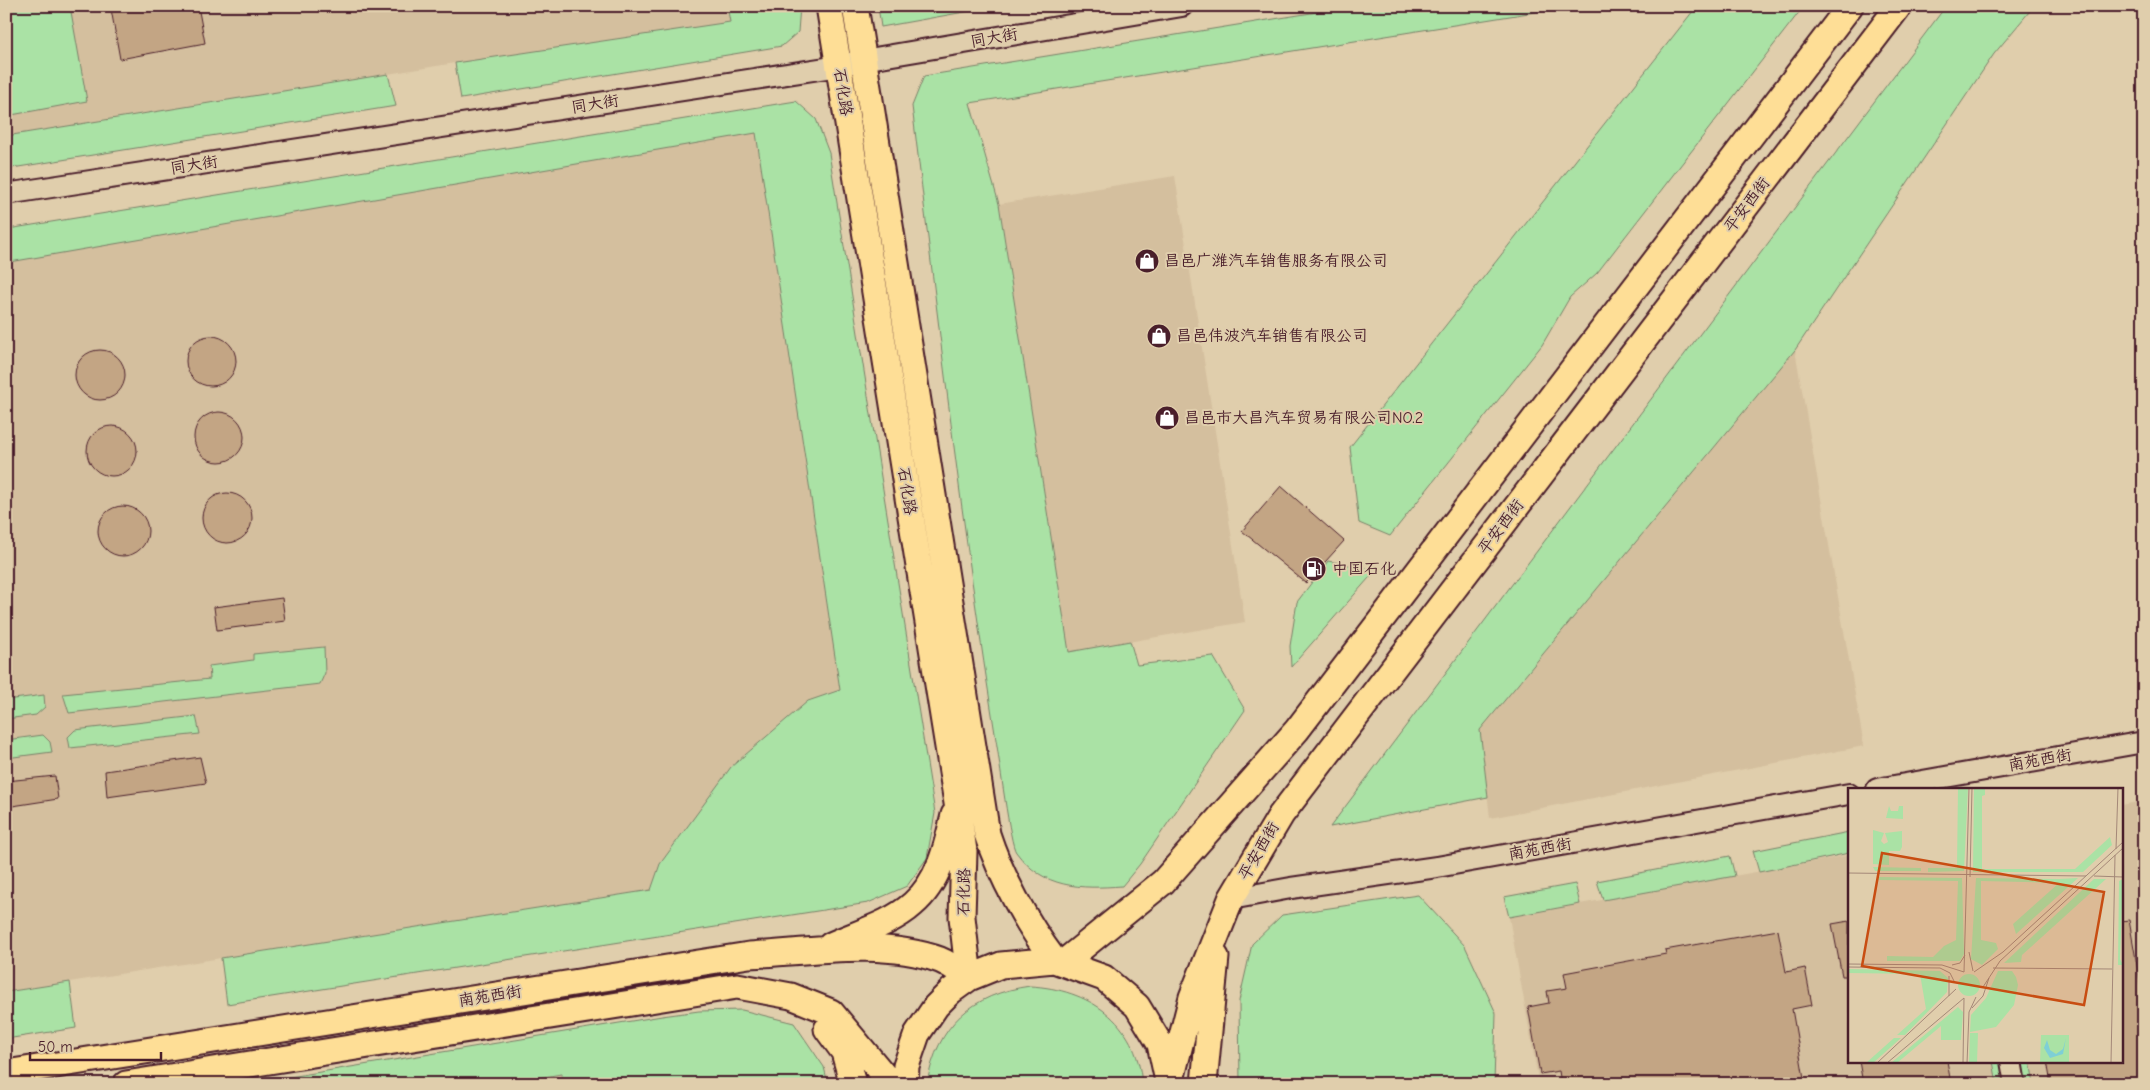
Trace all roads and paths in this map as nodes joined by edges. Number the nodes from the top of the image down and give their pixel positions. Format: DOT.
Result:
graph roads {
  1 [pos="829,6"];
  2 [pos="855,6"];
  3 [pos="1182,6"];
  4 [pos="1850,6"];
  5 [pos="1899,6"];
  6 [pos="863,60"];
  7 [pos="839,66"];
  8 [pos="6,194"];
  9 [pos="2144,742"];
  10 [pos="1961,781"];
  11 [pos="1888,788"];
  12 [pos="1848,794"];
  13 [pos="958,802"];
  14 [pos="1231,899"];
  15 [pos="1218,932"];
  16 [pos="814,952"];
  17 [pos="1058,962"];
  18 [pos="969,978"];
  19 [pos="808,1003"];
  20 [pos="2011,1062"];
  21 [pos="6,1074"];
  22 [pos="126,1084"];
  23 [pos="853,1084"];
  24 [pos="891,1084"];
  25 [pos="905,1084"];
  26 [pos="1169,1084"];
  27 [pos="1204,1084"];
  28 [pos="2015,1084"];
  1 -- 7 [label="main road, 石化路"];
  2 -- 6 [label="main road, 石化路"];
  3 -- 6 [label="street, 同大街"];
  4 -- 17 [label="main road"];
  5 -- 14 [label="main road, 平安西街"];
  6 -- 7 [label="street, 同大街"];
  6 -- 17 [label="main road, 石化路"];
  7 -- 8 [label="street, 同大街"];
  7 -- 13 [label="main road, 石化路"];
  9 -- 10 [label="street, 南苑西街"];
  10 -- 11 [label="street, 南苑西街"];
  12 -- 14 [label="street, 南苑西街"];
  13 -- 16 [label="main road"];
  13 -- 18 [label="main road, 石化路"];
  14 -- 15 [label="main road, 平安西街"];
  15 -- 26 [label="main road, 平安西街"];
  15 -- 27 [label="main road"];
  16 -- 18 [label="main road, 南苑西街"];
  16 -- 21 [label="main road, 南苑西街"];
  17 -- 18 [label="main road"];
  17 -- 26 [label="main road"];
  18 -- 25 [label="main road"];
  19 -- 22 [label="main road, 南苑西街"];
  19 -- 23 [label="main road"];
  19 -- 24 [label="main road, 南苑西街"];
  20 -- 28 [label="street"];
}
